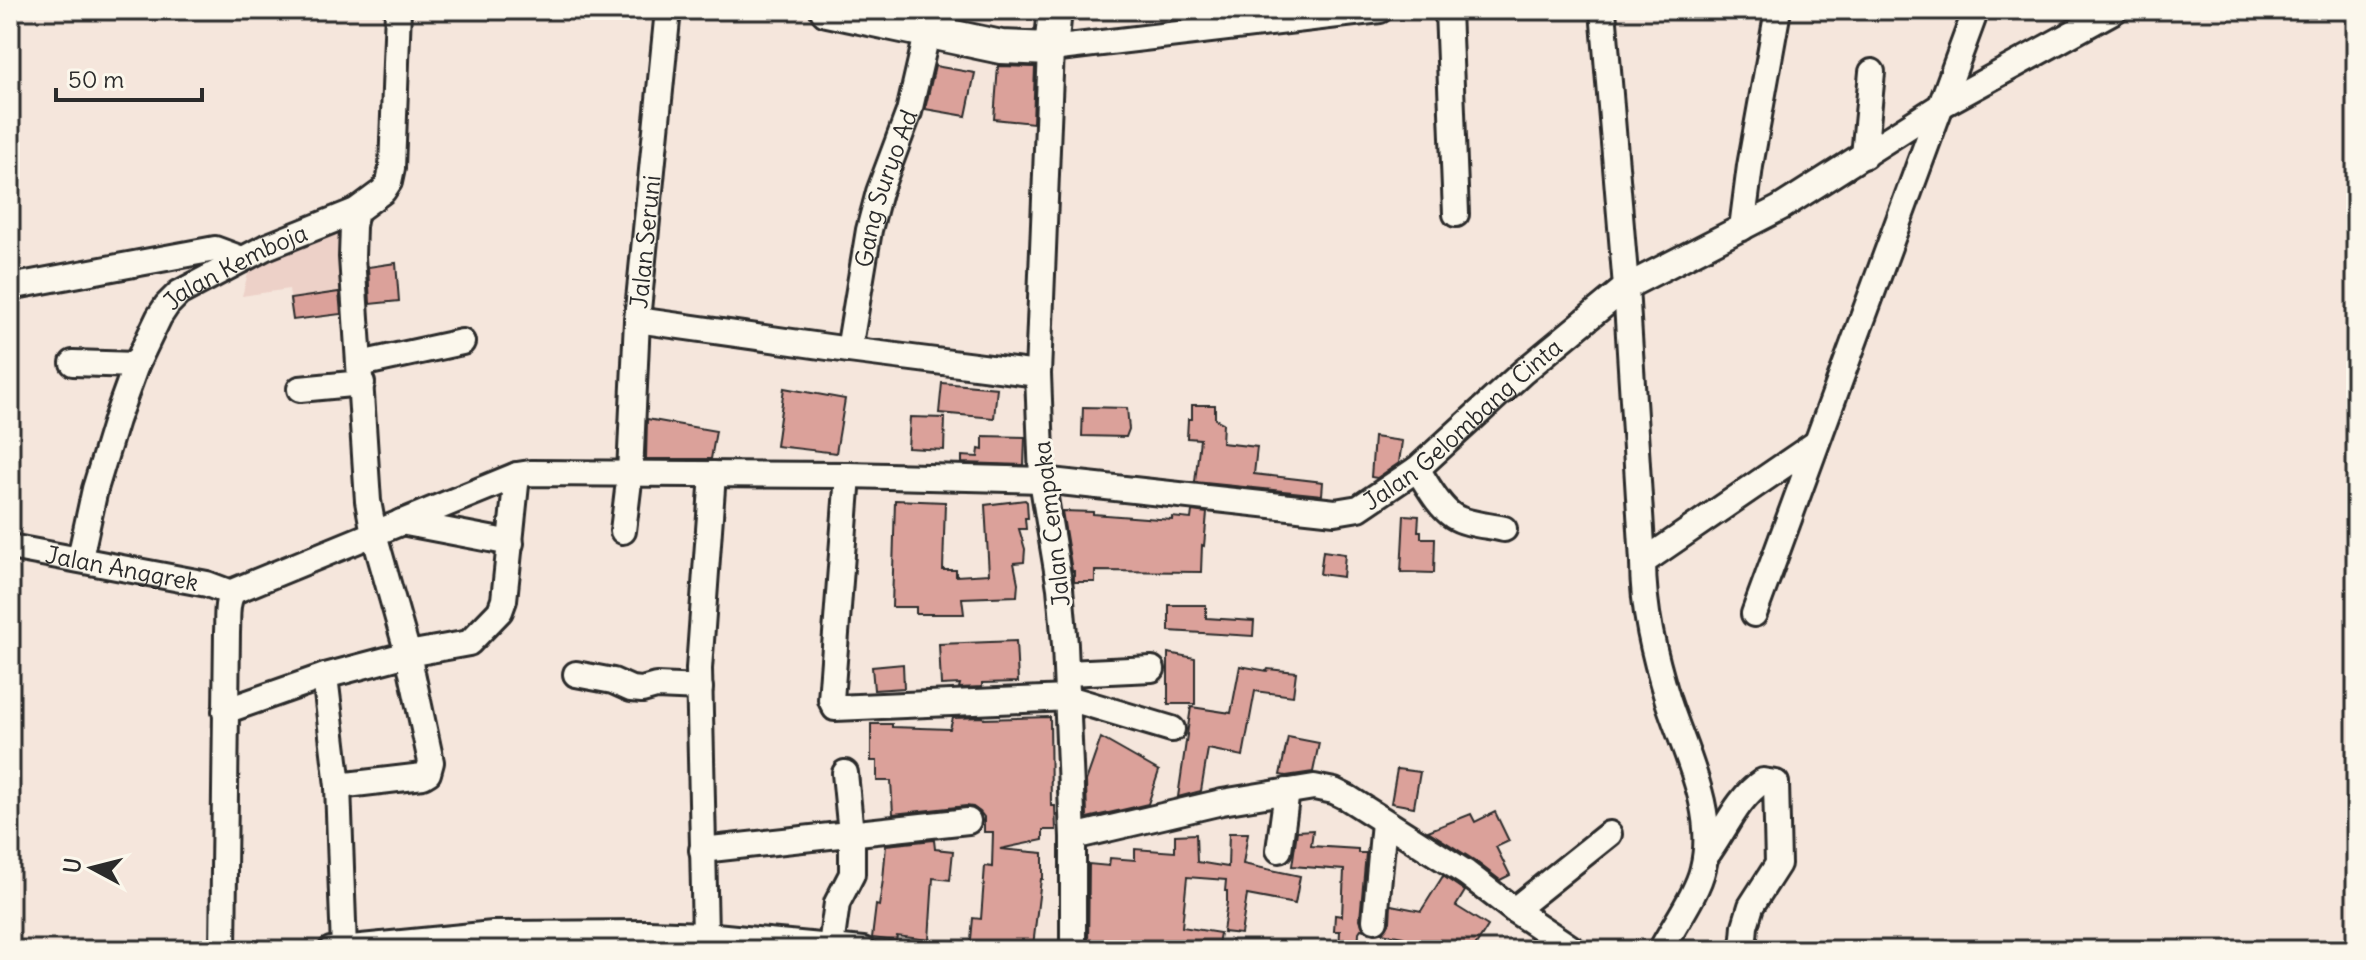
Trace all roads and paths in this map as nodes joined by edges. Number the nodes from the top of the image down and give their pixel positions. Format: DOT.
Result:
graph roads {
  1 [pos="398,10"];
  2 [pos="668,10"];
  3 [pos="827,10"];
  4 [pos="1055,10"];
  5 [pos="1380,10"];
  6 [pos="1448,10"];
  7 [pos="1603,10"];
  8 [pos="1778,10"];
  9 [pos="1976,10"];
  10 [pos="2115,10"];
  11 [pos="928,30"];
  12 [pos="1051,49"];
  13 [pos="1872,72"];
  14 [pos="1942,105"];
  15 [pos="1864,156"];
  16 [pos="356,211"];
  17 [pos="1456,214"];
  18 [pos="1742,228"];
  19 [pos="242,259"];
  20 [pos="10,287"];
  21 [pos="1626,287"];
  22 [pos="637,320"];
  23 [pos="462,342"];
  24 [pos="849,350"];
  25 [pos="73,363"];
  26 [pos="136,365"];
  27 [pos="361,373"];
  28 [pos="1038,374"];
  29 [pos="300,389"];
  30 [pos="1815,444"];
  31 [pos="1417,469"];
  32 [pos="630,473"];
  33 [pos="713,474"];
  34 [pos="517,475"];
  35 [pos="848,475"];
  36 [pos="1042,480"];
  37 [pos="401,522"];
  38 [pos="1504,529"];
  39 [pos="623,531"];
  40 [pos="374,534"];
  41 [pos="511,543"];
  42 [pos="10,547"];
  43 [pos="80,558"];
  44 [pos="1643,562"];
  45 [pos="231,593"];
  46 [pos="1754,614"];
  47 [pos="408,654"];
  48 [pos="1152,669"];
  49 [pos="1067,673"];
  50 [pos="576,674"];
  51 [pos="325,676"];
  52 [pos="700,688"];
  53 [pos="1068,698"];
  54 [pos="225,711"];
  55 [pos="1172,729"];
  56 [pos="845,773"];
  57 [pos="338,786"];
  58 [pos="1287,791"];
  59 [pos="968,821"];
  60 [pos="1384,822"];
  61 [pos="850,833"];
  62 [pos="1609,834"];
  63 [pos="1073,837"];
  64 [pos="702,850"];
  65 [pos="1279,850"];
  66 [pos="1706,856"];
  67 [pos="1514,910"];
  68 [pos="1375,920"];
  69 [pos="705,935"];
  70 [pos="647,942"];
  71 [pos="831,946"];
  72 [pos="223,950"];
  73 [pos="335,950"];
  74 [pos="863,950"];
  75 [pos="1073,950"];
  76 [pos="1574,950"];
  77 [pos="1661,950"];
  78 [pos="1743,950"];
  1 -- 16 [label="street, Jalan Kemboja"];
  2 -- 22 [label="street, Jalan Seruni"];
  3 -- 11 [label="main road"];
  4 -- 12 [label="main road"];
  5 -- 12 [label="street"];
  6 -- 17 [label="street"];
  7 -- 21 [label="street"];
  8 -- 18 [label="street"];
  9 -- 14 [label="street"];
  10 -- 14 [label="street, Jalan Gelombang Cinta"];
  11 -- 12 [label="main road"];
  11 -- 24 [label="street, Gang Suryo Ad"];
  12 -- 28 [label="street, Jalan Cempaka"];
  13 -- 15 [label="street"];
  14 -- 15 [label="street, Jalan Gelombang Cinta"];
  14 -- 30 [label="street"];
  15 -- 18 [label="street, Jalan Gelombang Cinta"];
  16 -- 19 [label="street, Jalan Kemboja"];
  16 -- 27 [label="street"];
  18 -- 21 [label="street, Jalan Gelombang Cinta"];
  19 -- 20 [label="street"];
  19 -- 26 [label="street, Jalan Kemboja"];
  21 -- 31 [label="street, Jalan Gelombang Cinta"];
  21 -- 44 [label="street"];
  22 -- 24 [label="street"];
  22 -- 32 [label="street, Jalan Seruni"];
  23 -- 27 [label="street"];
  24 -- 28 [label="street"];
  25 -- 26 [label="street"];
  26 -- 43 [label="street, Jalan Kemboja"];
  27 -- 29 [label="street"];
  27 -- 40 [label="street"];
  28 -- 36 [label="street, Jalan Cempaka"];
  30 -- 44 [label="street"];
  30 -- 46 [label="street"];
  31 -- 36 [label="street, Jalan Gelombang Cinta"];
  31 -- 38 [label="street"];
  32 -- 33 [label="street, Jalan Gelombang Cinta"];
  32 -- 34 [label="street, Jalan Gelombang Cinta"];
  32 -- 39 [label="street, Jalan Seruni"];
  33 -- 35 [label="street, Jalan Gelombang Cinta"];
  33 -- 52 [label="street"];
  34 -- 37 [label="street, Jalan Gelombang Cinta"];
  34 -- 41 [label="street"];
  35 -- 36 [label="street, Jalan Gelombang Cinta"];
  35 -- 53 [label="street"];
  36 -- 49 [label="street, Jalan Cempaka"];
  37 -- 40 [label="street, Jalan Gelombang Cinta"];
  37 -- 41 [label="street"];
  40 -- 45 [label="street, Jalan Gelombang Cinta"];
  40 -- 47 [label="street"];
  41 -- 47 [label="street"];
  42 -- 43 [label="street, Jalan Anggrek"];
  43 -- 45 [label="street, Jalan Anggrek"];
  44 -- 66 [label="street"];
  45 -- 54 [label="street"];
  47 -- 51 [label="street"];
  47 -- 57 [label="street"];
  48 -- 49 [label="street"];
  49 -- 53 [label="street, Jalan Cempaka"];
  50 -- 52 [label="street"];
  51 -- 54 [label="street"];
  51 -- 57 [label="street"];
  52 -- 64 [label="street"];
  53 -- 55 [label="street"];
  53 -- 63 [label="street, Jalan Cempaka"];
  54 -- 72 [label="street"];
  56 -- 61 [label="street"];
  57 -- 73 [label="street"];
  58 -- 60 [label="street"];
  58 -- 63 [label="street"];
  58 -- 65 [label="street"];
  59 -- 61 [label="street"];
  60 -- 67 [label="street"];
  60 -- 68 [label="street"];
  61 -- 64 [label="street"];
  61 -- 71 [label="street"];
  62 -- 67 [label="street"];
  63 -- 75 [label="street, Jalan Cempaka"];
  64 -- 69 [label="street"];
  66 -- 77 [label="street"];
  66 -- 78 [label="street"];
  67 -- 76 [label="street"];
  69 -- 70 [label="street"];
  69 -- 71 [label="street"];
  70 -- 73 [label="street"];
  71 -- 74 [label="street"];
}
